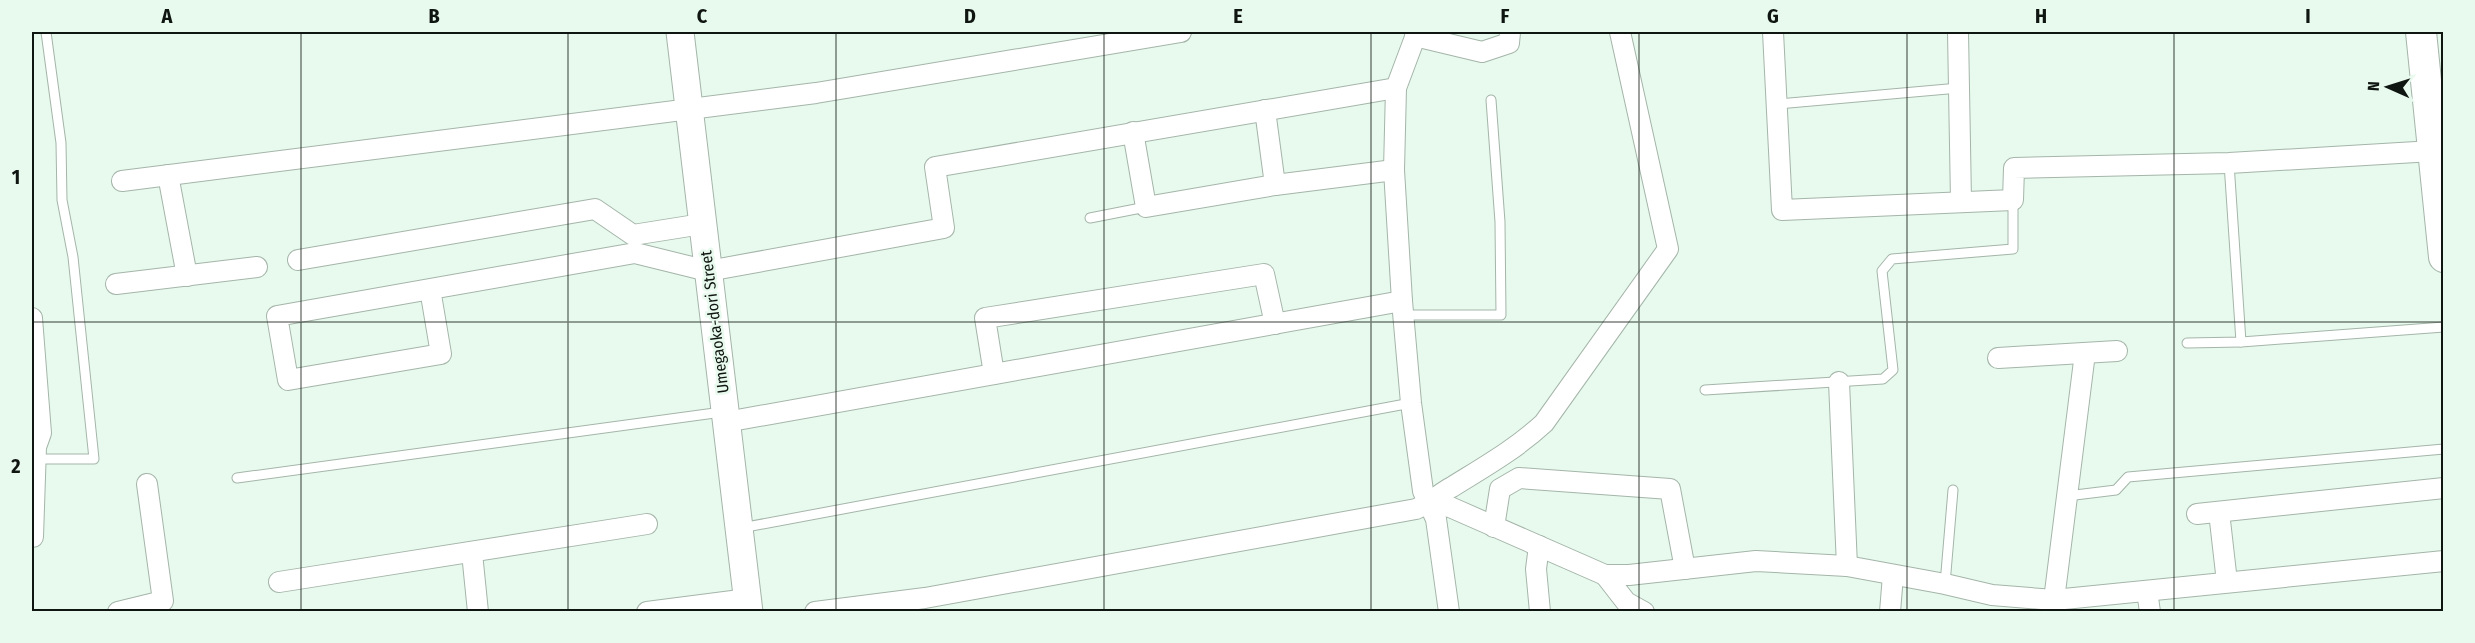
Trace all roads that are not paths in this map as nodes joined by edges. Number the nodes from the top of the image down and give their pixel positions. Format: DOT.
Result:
graph roads {
  1 [pos="46,32"];
  2 [pos="680,32"];
  3 [pos="1181,32"];
  4 [pos="1510,32"];
  5 [pos="1620,32"];
  6 [pos="1773,32"];
  7 [pos="1958,32"];
  8 [pos="2421,32"];
  9 [pos="1416,34"];
  10 [pos="1396,88"];
  11 [pos="1959,88"];
  12 [pos="1491,100"];
  13 [pos="1777,104"];
  14 [pos="689,110"];
  15 [pos="1265,110"];
  16 [pos="2436,117"];
  17 [pos="1133,132"];
  18 [pos="2229,163"];
  19 [pos="1394,170"];
  20 [pos="2437,170"];
  21 [pos="168,175"];
  22 [pos="122,181"];
  23 [pos="1275,185"];
  24 [pos="2013,200"];
  25 [pos="1961,201"];
  26 [pos="1146,207"];
  27 [pos="1090,218"];
  28 [pos="702,224"];
  29 [pos="2444,257"];
  30 [pos="298,260"];
  31 [pos="257,267"];
  32 [pos="708,271"];
  33 [pos="187,276"];
  34 [pos="116,284"];
  35 [pos="430,289"];
  36 [pos="1403,308"];
  37 [pos="32,318"];
  38 [pos="1275,324"];
  39 [pos="2444,327"];
  40 [pos="2241,342"];
  41 [pos="2187,343"];
  42 [pos="2117,351"];
  43 [pos="2085,353"];
  44 [pos="1998,358"];
  45 [pos="994,374"];
  46 [pos="1839,382"];
  47 [pos="1705,390"];
  48 [pos="1411,403"];
  49 [pos="725,417"];
  50 [pos="2444,448"];
  51 [pos="34,451"];
  52 [pos="237,478"];
  53 [pos="147,484"];
  54 [pos="2444,488"];
  55 [pos="1953,490"];
  56 [pos="2067,495"];
  57 [pos="1428,504"];
  58 [pos="2219,512"];
  59 [pos="2197,514"];
  60 [pos="647,524"];
  61 [pos="1494,527"];
  62 [pos="739,529"];
  63 [pos="32,537"];
  64 [pos="1539,546"];
  65 [pos="471,553"];
  66 [pos="2444,561"];
  67 [pos="1848,566"];
  68 [pos="1685,569"];
  69 [pos="1605,575"];
  70 [pos="1893,575"];
  71 [pos="279,582"];
  72 [pos="2227,582"];
  73 [pos="1945,584"];
  74 [pos="2147,591"];
  75 [pos="2054,600"];
  76 [pos="749,605"];
  77 [pos="1627,607"];
  78 [pos="118,612"];
  79 [pos="478,612"];
  80 [pos="647,612"];
  81 [pos="815,612"];
  82 [pos="1449,612"];
  83 [pos="1540,612"];
  84 [pos="1644,612"];
  85 [pos="1890,612"];
  86 [pos="2150,612"];
  1 -- 51 [label="lane"];
  2 -- 14 [label="street, Umegaoka-dori Street"];
  3 -- 14 [label="street"];
  4 -- 9 [label="street"];
  5 -- 57 [label="street"];
  6 -- 13 [label="street"];
  7 -- 11 [label="street"];
  8 -- 16 [label="main road"];
  9 -- 10 [label="street"];
  10 -- 15 [label="street"];
  10 -- 19 [label="street"];
  11 -- 13 [label="lane"];
  11 -- 25 [label="street"];
  12 -- 36 [label="lane"];
  13 -- 25 [label="street"];
  14 -- 21 [label="street"];
  14 -- 28 [label="street, Umegaoka-dori Street"];
  15 -- 17 [label="street"];
  15 -- 23 [label="street"];
  16 -- 20 [label="main road"];
  17 -- 26 [label="street"];
  17 -- 32 [label="street"];
  18 -- 20 [label="street"];
  18 -- 24 [label="street"];
  18 -- 40 [label="lane"];
  19 -- 23 [label="street"];
  19 -- 36 [label="street"];
  20 -- 29 [label="main road"];
  21 -- 22 [label="street"];
  21 -- 33 [label="street"];
  23 -- 26 [label="street"];
  24 -- 25 [label="street"];
  24 -- 46 [label="lane"];
  26 -- 27 [label="lane"];
  28 -- 30 [label="street"];
  28 -- 32 [label="street, Umegaoka-dori Street"];
  31 -- 33 [label="street"];
  32 -- 35 [label="street"];
  32 -- 49 [label="street, Umegaoka-dori Street"];
  33 -- 34 [label="street"];
  35 -- 35 [label="street"];
  36 -- 38 [label="street"];
  36 -- 48 [label="street"];
  37 -- 51 [label="street"];
  38 -- 45 [label="street"];
  38 -- 45 [label="street"];
  39 -- 40 [label="lane"];
  40 -- 41 [label="lane"];
  42 -- 43 [label="street"];
  43 -- 44 [label="street"];
  43 -- 56 [label="street"];
  45 -- 49 [label="street"];
  46 -- 47 [label="lane"];
  46 -- 67 [label="street"];
  48 -- 57 [label="street"];
  48 -- 62 [label="lane"];
  49 -- 52 [label="lane"];
  49 -- 62 [label="street, Umegaoka-dori Street"];
  50 -- 56 [label="lane"];
  51 -- 63 [label="street"];
  53 -- 78 [label="street"];
  54 -- 58 [label="street"];
  55 -- 73 [label="lane"];
  56 -- 75 [label="street"];
  57 -- 61 [label="street"];
  57 -- 81 [label="street"];
  57 -- 82 [label="street"];
  58 -- 59 [label="street"];
  58 -- 72 [label="street"];
  60 -- 65 [label="street"];
  61 -- 64 [label="street"];
  61 -- 68 [label="street"];
  62 -- 76 [label="street, Umegaoka-dori Street"];
  64 -- 69 [label="street"];
  64 -- 83 [label="street"];
  65 -- 71 [label="street"];
  65 -- 79 [label="street"];
  66 -- 72 [label="street"];
  67 -- 68 [label="street"];
  67 -- 70 [label="street"];
  68 -- 69 [label="street"];
  69 -- 77 [label="street"];
  70 -- 73 [label="street"];
  70 -- 85 [label="street"];
  72 -- 74 [label="street"];
  73 -- 75 [label="street"];
  74 -- 75 [label="street"];
  74 -- 86 [label="street"];
  76 -- 80 [label="street"];
  77 -- 84 [label="street"];
}
